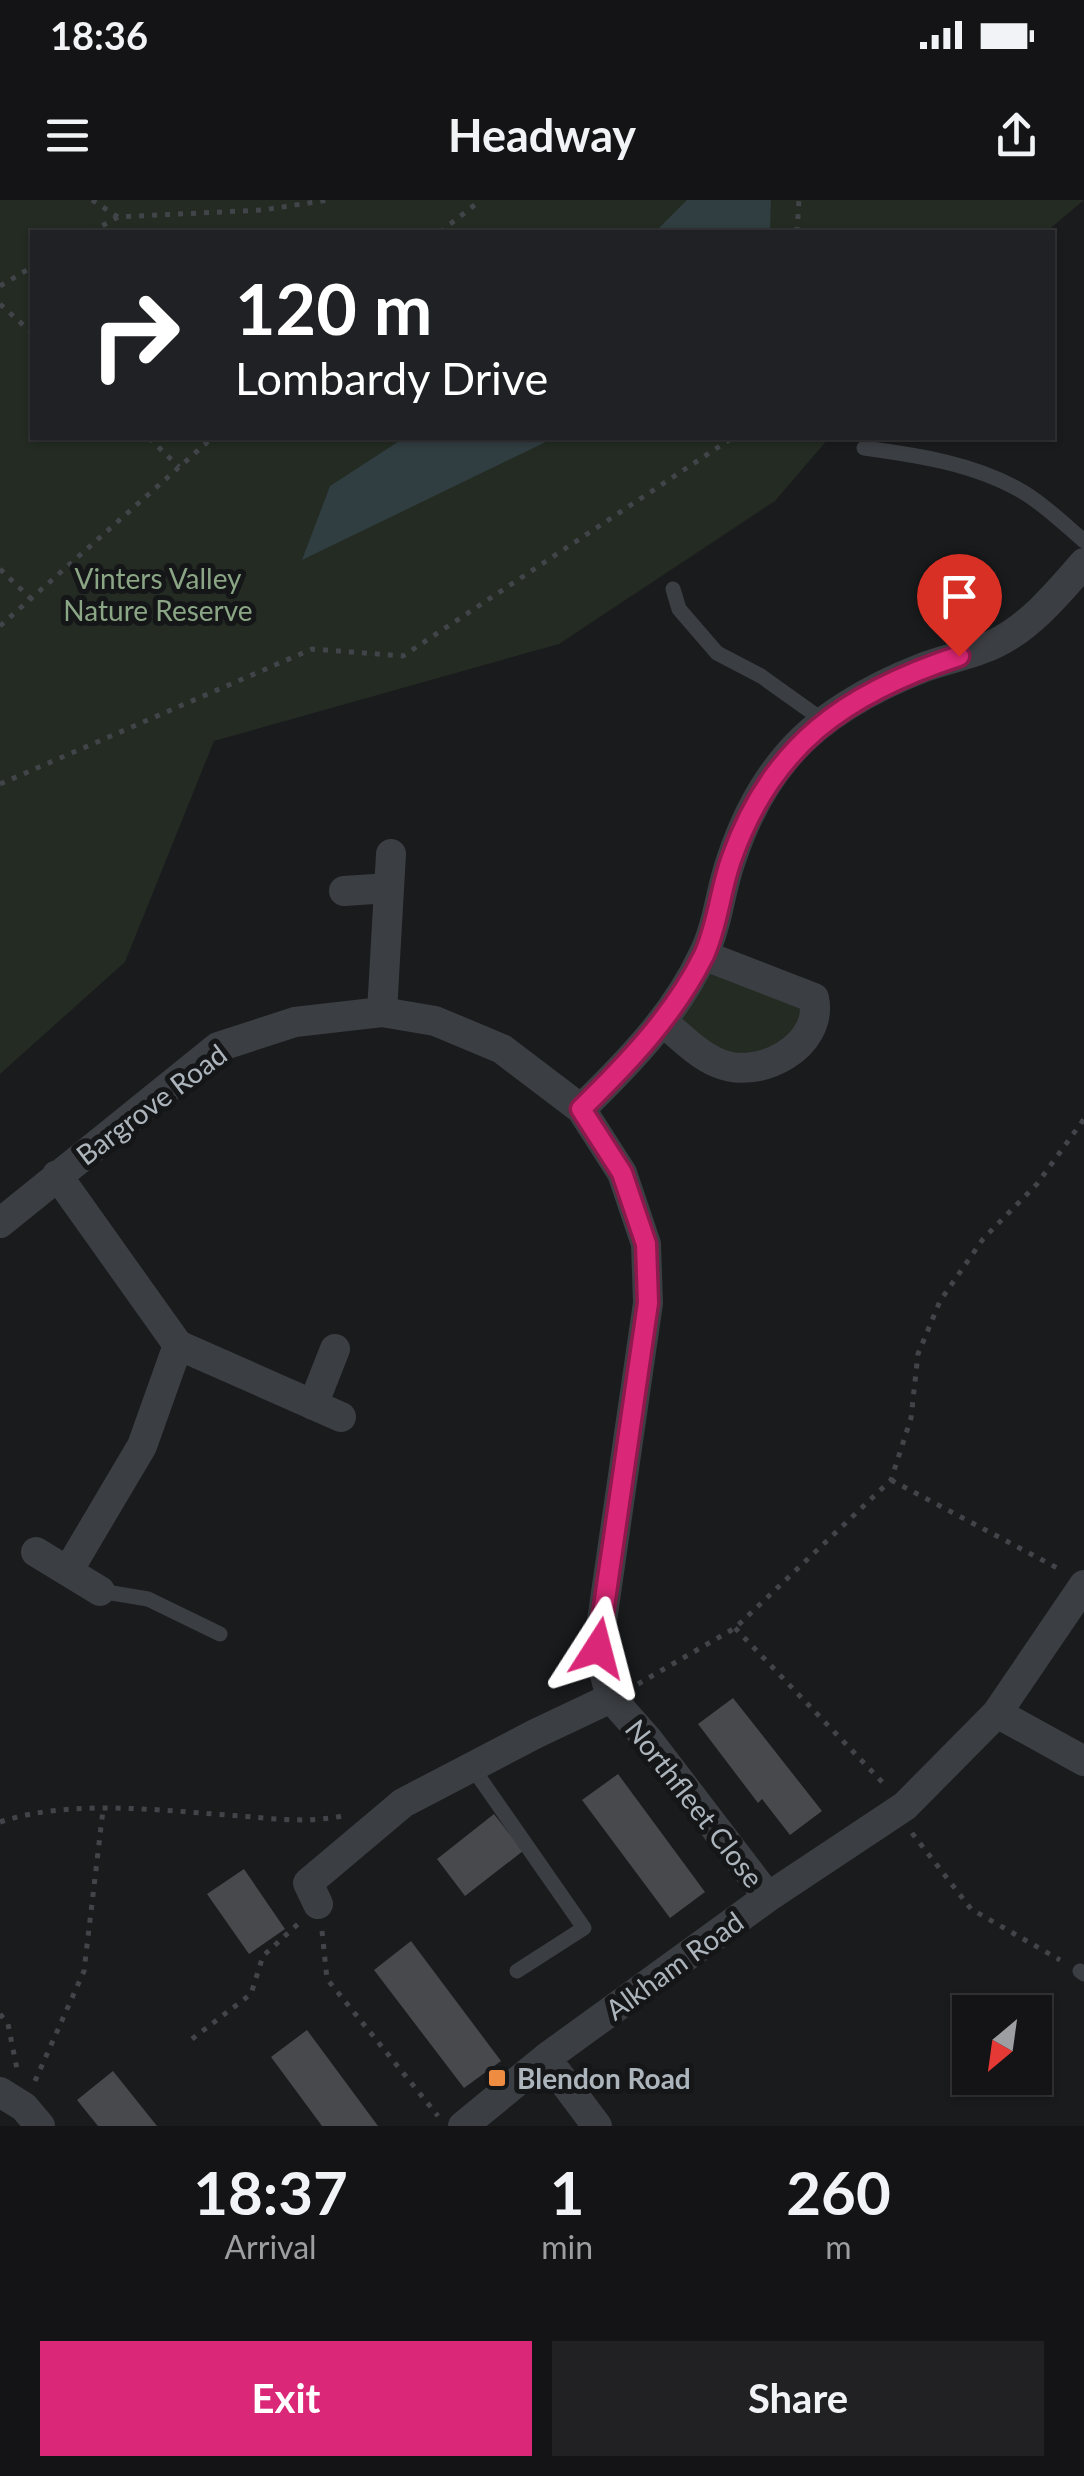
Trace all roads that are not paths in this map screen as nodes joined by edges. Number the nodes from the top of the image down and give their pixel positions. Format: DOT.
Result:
graph roads {
  1 [pos="864,448"];
  2 [pos="1084,541"];
  3 [pos="1084,564"];
  4 [pos="673,589"];
  5 [pos="824,721"];
  6 [pos="391,854"];
  7 [pos="389,888"];
  8 [pos="344,891"];
  9 [pos="703,956"];
  10 [pos="382,1012"];
  11 [pos="662,1022"];
  12 [pos="581,1109"];
  13 [pos="58,1175"];
  14 [pos="0,1223"];
  15 [pos="178,1345"];
  16 [pos="336,1349"];
  17 [pos="313,1404"];
  18 [pos="341,1417"];
  19 [pos="36,1552"];
  20 [pos="68,1572"];
  21 [pos="1075,1579"];
  22 [pos="100,1591"];
  23 [pos="220,1634"];
  24 [pos="611,1698"];
  25 [pos="997,1713"];
  26 [pos="1084,1761"];
  27 [pos="472,1767"];
  28 [pos="768,1897"];
  29 [pos="318,1904"];
  30 [pos="517,1971"];
  31 [pos="546,2058"];
  32 [pos="464,2126"];
  33 [pos="597,2126"];
  1 -- 2 [label="lane"];
  3 -- 5 [label="street"];
  4 -- 5 [label="lane"];
  5 -- 9 [label="street"];
  6 -- 7 [label="street"];
  7 -- 8 [label="street"];
  7 -- 10 [label="street"];
  9 -- 11 [label="street"];
  9 -- 11 [label="street"];
  10 -- 12 [label="street, Bargrove Road"];
  10 -- 13 [label="street, Bargrove Road"];
  11 -- 12 [label="street"];
  12 -- 24 [label="street, Bargrove Road"];
  13 -- 14 [label="street, Bargrove Road"];
  13 -- 15 [label="street"];
  15 -- 17 [label="street"];
  15 -- 20 [label="street"];
  16 -- 17 [label="street"];
  17 -- 18 [label="street"];
  19 -- 20 [label="street"];
  20 -- 22 [label="street"];
  21 -- 25 [label="street, Alkham Road"];
  22 -- 23 [label="lane"];
  24 -- 27 [label="street, Northfleet Close"];
  24 -- 28 [label="street, Northfleet Close"];
  25 -- 26 [label="street"];
  25 -- 28 [label="street, Alkham Road"];
  27 -- 29 [label="street, Northfleet Close"];
  27 -- 30 [label="lane"];
  28 -- 31 [label="street, Alkham Road"];
  31 -- 32 [label="street, Alkham Road"];
  31 -- 33 [label="street"];
}
